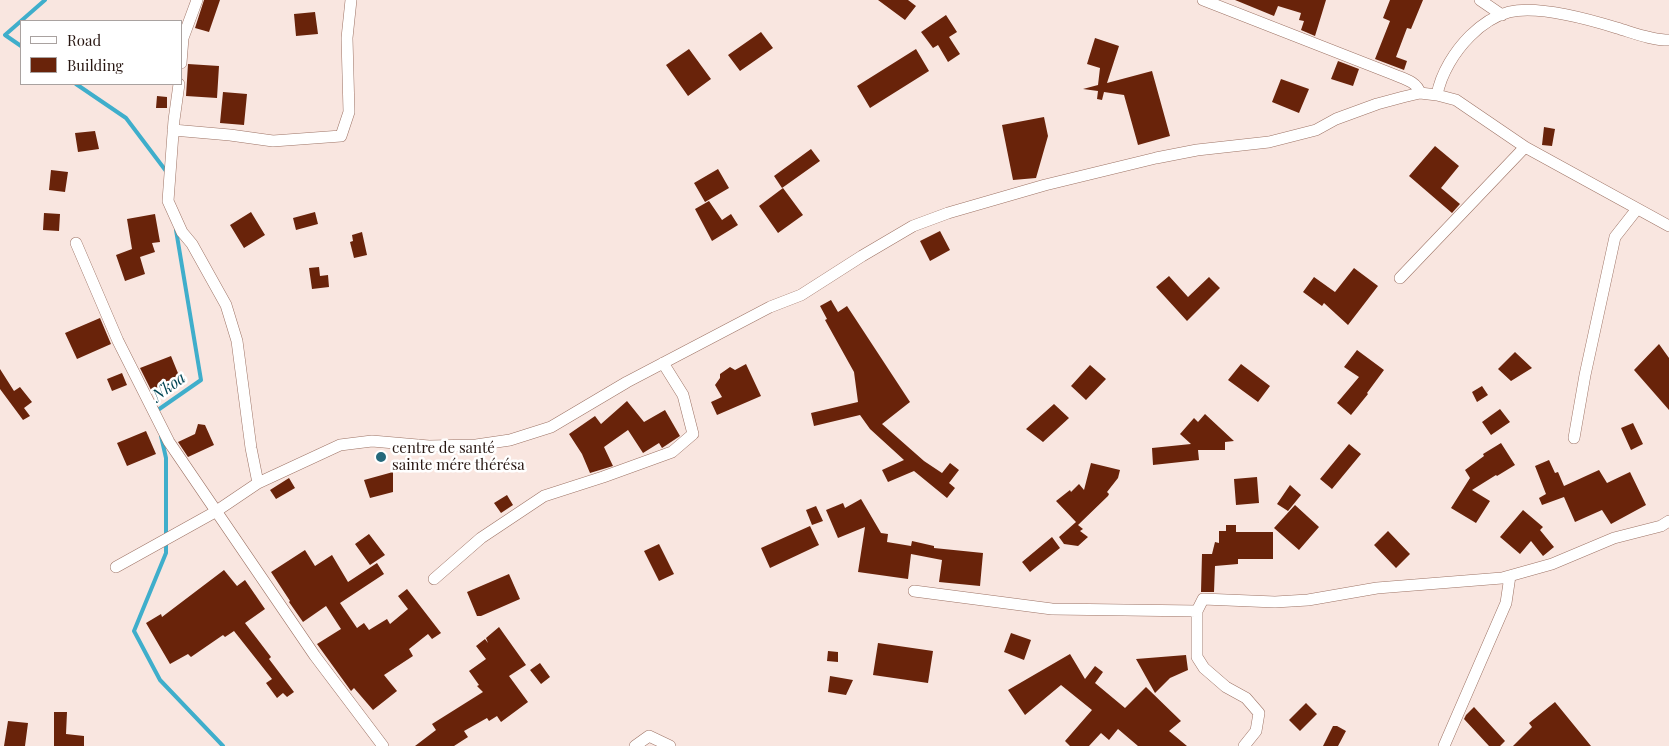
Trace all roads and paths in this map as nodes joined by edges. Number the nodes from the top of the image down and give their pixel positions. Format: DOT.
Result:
graph roads {
  1 [pos="198,0"];
  2 [pos="351,0"];
  3 [pos="1203,0"];
  4 [pos="1480,0"];
  5 [pos="1502,15"];
  6 [pos="1669,40"];
  7 [pos="182,50"];
  8 [pos="179,85"];
  9 [pos="1420,93"];
  10 [pos="1437,95"];
  11 [pos="173,130"];
  12 [pos="1524,147"];
  13 [pos="1637,209"];
  14 [pos="1669,226"];
  15 [pos="76,243"];
  16 [pos="1400,278"];
  17 [pos="664,364"];
  18 [pos="1574,438"];
  19 [pos="258,484"];
  20 [pos="215,512"];
  21 [pos="1669,521"];
  22 [pos="116,567"];
  23 [pos="1510,576"];
  24 [pos="434,579"];
  25 [pos="914,591"];
  26 [pos="1197,611"];
  27 [pos="383,746"];
  28 [pos="635,746"];
  29 [pos="670,746"];
  30 [pos="1244,746"];
  31 [pos="1444,746"];
  1 -- 7 [label="street"];
  2 -- 11 [label="street"];
  3 -- 9 [label="street"];
  4 -- 5 [label="street"];
  5 -- 6 [label="street"];
  5 -- 10 [label="street"];
  8 -- 11 [label="street"];
  9 -- 10 [label="street"];
  9 -- 17 [label="street"];
  10 -- 12 [label="street"];
  11 -- 19 [label="street"];
  12 -- 13 [label="street"];
  12 -- 16 [label="street"];
  13 -- 14 [label="street"];
  13 -- 18 [label="street"];
  15 -- 20 [label="street"];
  17 -- 19 [label="street"];
  17 -- 24 [label="street"];
  19 -- 20 [label="street"];
  20 -- 22 [label="street"];
  20 -- 27 [label="street"];
  21 -- 23 [label="street"];
  23 -- 26 [label="street"];
  23 -- 31 [label="street"];
  25 -- 26 [label="street"];
  26 -- 30 [label="street"];
  28 -- 29 [label="street"];
}
